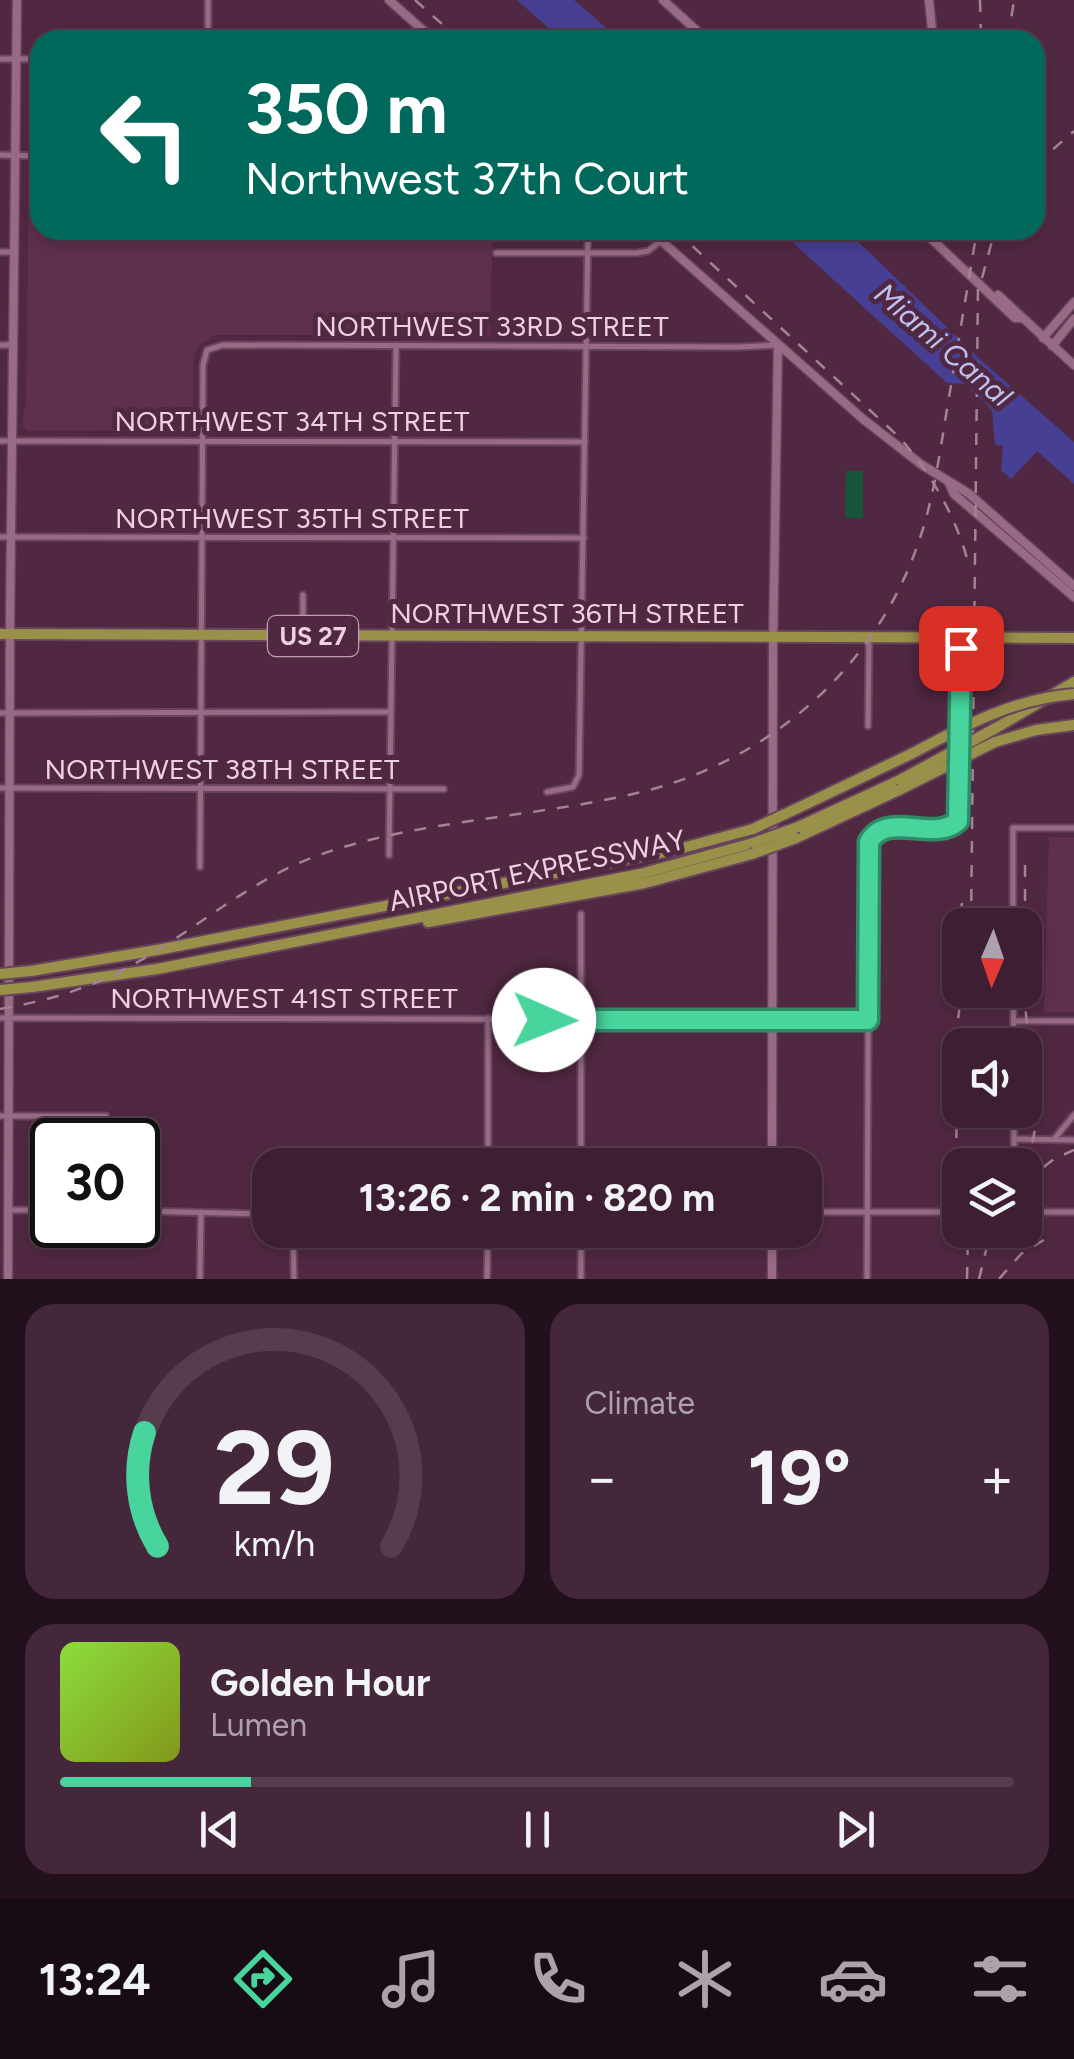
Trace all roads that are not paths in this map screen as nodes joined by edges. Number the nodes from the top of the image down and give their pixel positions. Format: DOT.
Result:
graph roads {
  1 [pos="17,0"];
  2 [pos="208,0"];
  3 [pos="389,0"];
  4 [pos="663,0"];
  5 [pos="929,0"];
  6 [pos="208,30"];
  7 [pos="416,30"];
  8 [pos="696,30"];
  9 [pos="932,30"];
  10 [pos="0,59"];
  11 [pos="16,59"];
  12 [pos="30,59"];
  13 [pos="0,156"];
  14 [pos="15,156"];
  15 [pos="30,156"];
  16 [pos="588,240"];
  17 [pos="933,240"];
  18 [pos="661,241"];
  19 [pos="0,252"];
  20 [pos="14,252"];
  21 [pos="496,252"];
  22 [pos="588,254"];
  23 [pos="1074,302"];
  24 [pos="1074,320"];
  25 [pos="1043,338"];
  26 [pos="778,344"];
  27 [pos="0,345"];
  28 [pos="13,345"];
  29 [pos="396,345"];
  30 [pos="586,345"];
  31 [pos="1052,346"];
  32 [pos="1074,365"];
  33 [pos="12,440"];
  34 [pos="0,441"];
  35 [pos="203,442"];
  36 [pos="394,442"];
  37 [pos="585,442"];
  38 [pos="0,537"];
  39 [pos="11,537"];
  40 [pos="202,538"];
  41 [pos="393,538"];
  42 [pos="584,538"];
  43 [pos="1045,566"];
  44 [pos="1074,586"];
  45 [pos="303,595"];
  46 [pos="1074,597"];
  47 [pos="5,634"];
  48 [pos="582,635"];
  49 [pos="774,635"];
  50 [pos="869,635"];
  51 [pos="201,636"];
  52 [pos="302,636"];
  53 [pos="392,636"];
  54 [pos="961,636"];
  55 [pos="1074,638"];
  56 [pos="1072,687"];
  57 [pos="5,712"];
  58 [pos="201,712"];
  59 [pos="391,712"];
  60 [pos="1074,725"];
  61 [pos="868,726"];
  62 [pos="899,785"];
  63 [pos="200,787"];
  64 [pos="5,788"];
  65 [pos="390,788"];
  66 [pos="444,789"];
  67 [pos="547,792"];
  68 [pos="1074,828"];
  69 [pos="389,854"];
  70 [pos="200,867"];
  71 [pos="1013,908"];
  72 [pos="582,914"];
  73 [pos="4,922"];
  74 [pos="0,974"];
  75 [pos="0,990"];
  76 [pos="1014,1008"];
  77 [pos="4,1018"];
  78 [pos="488,1018"];
  79 [pos="581,1020"];
  80 [pos="772,1020"];
  81 [pos="868,1020"];
  82 [pos="1014,1021"];
  83 [pos="1074,1021"];
  84 [pos="1014,1028"];
  85 [pos="1074,1115"];
  86 [pos="4,1116"];
  87 [pos="106,1116"];
  88 [pos="1014,1128"];
  89 [pos="1014,1139"];
  90 [pos="1054,1139"];
  91 [pos="1074,1140"];
  92 [pos="488,1148"];
  93 [pos="581,1148"];
  94 [pos="772,1148"];
  95 [pos="1014,1148"];
  96 [pos="4,1188"];
  97 [pos="8,1210"];
  98 [pos="30,1210"];
  99 [pos="160,1211"];
  100 [pos="200,1212"];
  101 [pos="822,1212"];
  102 [pos="867,1212"];
  103 [pos="942,1212"];
  104 [pos="1042,1212"];
  105 [pos="1074,1212"];
  106 [pos="252,1213"];
  107 [pos="293,1248"];
  108 [pos="488,1248"];
  109 [pos="581,1248"];
  110 [pos="772,1248"];
  111 [pos="4,1261"];
  112 [pos="8,1279"];
  113 [pos="200,1279"];
  114 [pos="294,1279"];
  115 [pos="487,1279"];
  116 [pos="581,1279"];
  117 [pos="772,1279"];
  118 [pos="868,1279"];
  1 -- 11 [label="main road"];
  2 -- 6 [label="street"];
  3 -- 7 [label="main road"];
  4 -- 8 [label="main road"];
  5 -- 9 [label="main road"];
  10 -- 11 [label="street"];
  11 -- 12 [label="street"];
  11 -- 14 [label="main road"];
  13 -- 14 [label="street"];
  14 -- 15 [label="street"];
  14 -- 20 [label="main road"];
  16 -- 22 [label="street"];
  17 -- 25 [label="main road"];
  18 -- 22 [label="street"];
  18 -- 26 [label="main road"];
  19 -- 20 [label="street"];
  20 -- 28 [label="main road"];
  21 -- 22 [label="street"];
  22 -- 30 [label="street"];
  23 -- 25 [label="main road"];
  24 -- 31 [label="main road"];
  25 -- 31 [label="main road"];
  26 -- 30 [label="street, NORTHWEST 33RD STREET"];
  26 -- 43 [label="main road"];
  26 -- 49 [label="main road"];
  27 -- 28 [label="street"];
  28 -- 33 [label="main road"];
  29 -- 30 [label="street, NORTHWEST 33RD STREET"];
  29 -- 35 [label="street, NORTHWEST 33RD STREET"];
  29 -- 36 [label="street"];
  30 -- 37 [label="street"];
  31 -- 32 [label="main road"];
  33 -- 34 [label="street, NORTHWEST 34TH STREET"];
  33 -- 35 [label="street, NORTHWEST 34TH STREET"];
  33 -- 39 [label="main road"];
  35 -- 36 [label="street, NORTHWEST 34TH STREET"];
  35 -- 40 [label="street"];
  36 -- 37 [label="street, NORTHWEST 34TH STREET"];
  36 -- 41 [label="street"];
  37 -- 42 [label="street"];
  38 -- 39 [label="street, NORTHWEST 35TH STREET"];
  39 -- 40 [label="street, NORTHWEST 35TH STREET"];
  39 -- 47 [label="main road"];
  40 -- 41 [label="street, NORTHWEST 35TH STREET"];
  40 -- 51 [label="street"];
  41 -- 42 [label="street, NORTHWEST 35TH STREET"];
  41 -- 53 [label="street"];
  42 -- 48 [label="street"];
  43 -- 44 [label="main road"];
  43 -- 46 [label="main road"];
  45 -- 52 [label="street"];
  47 -- 51 [label="highway, NORTHWEST 36TH STREET / US 27"];
  47 -- 57 [label="main road"];
  48 -- 49 [label="highway, NORTHWEST 36TH STREET / US 27"];
  48 -- 53 [label="highway, NORTHWEST 36TH STREET / US 27"];
  48 -- 67 [label="street"];
  49 -- 50 [label="highway, NORTHWEST 36TH STREET / US 27"];
  49 -- 80 [label="main road"];
  50 -- 54 [label="highway, NORTHWEST 36TH STREET / US 27"];
  50 -- 61 [label="street"];
  51 -- 52 [label="highway, NORTHWEST 36TH STREET / US 27"];
  51 -- 58 [label="street"];
  52 -- 53 [label="highway, NORTHWEST 36TH STREET / US 27"];
  53 -- 59 [label="street"];
  54 -- 55 [label="highway, NORTHWEST 36TH STREET / US 27"];
  54 -- 81 [label="street"];
  56 -- 62 [label="highway, AIRPORT EXPRESSWAY, bridge"];
  56 -- 74 [label="highway, AIRPORT EXPRESSWAY, bridge"];
  57 -- 58 [label="street"];
  57 -- 64 [label="main road"];
  58 -- 59 [label="street"];
  58 -- 63 [label="street"];
  59 -- 65 [label="street"];
  60 -- 62 [label="highway, bridge"];
  62 -- 75 [label="highway, AIRPORT EXPRESSWAY, bridge"];
  63 -- 64 [label="street, NORTHWEST 38TH STREET"];
  63 -- 65 [label="street, NORTHWEST 38TH STREET"];
  63 -- 70 [label="street"];
  64 -- 73 [label="main road"];
  65 -- 66 [label="street, NORTHWEST 38TH STREET"];
  65 -- 69 [label="street"];
  68 -- 71 [label="street"];
  72 -- 79 [label="street"];
  73 -- 77 [label="main road"];
  76 -- 82 [label="street"];
  77 -- 78 [label="street, NORTHWEST 41ST STREET"];
  77 -- 86 [label="main road"];
  78 -- 79 [label="street, NORTHWEST 41ST STREET"];
  78 -- 92 [label="street"];
  79 -- 80 [label="street, NORTHWEST 41ST STREET"];
  79 -- 93 [label="street"];
  80 -- 81 [label="street, NORTHWEST 41ST STREET"];
  80 -- 94 [label="main road"];
  81 -- 102 [label="street"];
  82 -- 83 [label="street"];
  82 -- 84 [label="street"];
  85 -- 90 [label="street"];
  86 -- 87 [label="street"];
  86 -- 96 [label="main road"];
  88 -- 89 [label="street"];
  89 -- 90 [label="street"];
  89 -- 95 [label="street"];
  90 -- 91 [label="street"];
  96 -- 97 [label="main road"];
  97 -- 98 [label="street"];
  97 -- 111 [label="main road"];
  99 -- 100 [label="street"];
  100 -- 106 [label="street"];
  100 -- 113 [label="street"];
  101 -- 102 [label="street"];
  102 -- 103 [label="street"];
  102 -- 118 [label="street"];
  104 -- 105 [label="street"];
  107 -- 114 [label="street"];
  108 -- 115 [label="street"];
  109 -- 116 [label="street"];
  110 -- 117 [label="main road"];
  111 -- 112 [label="main road"];
}
